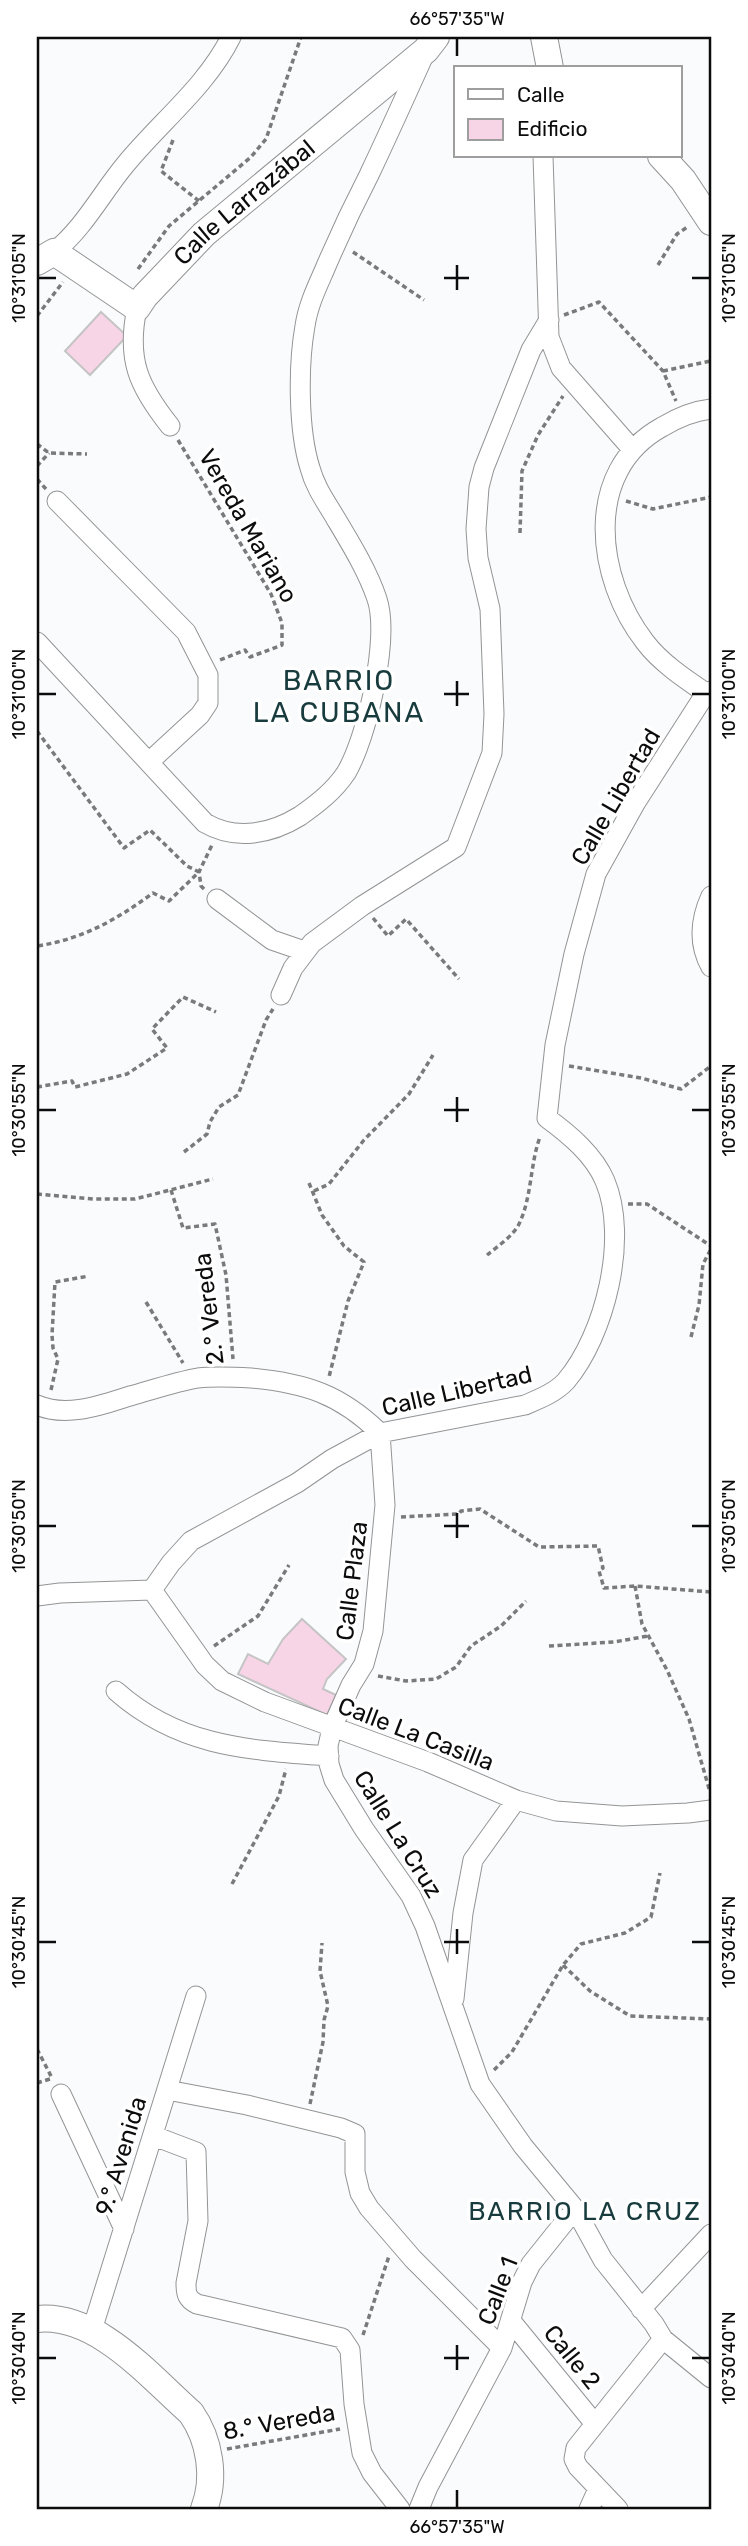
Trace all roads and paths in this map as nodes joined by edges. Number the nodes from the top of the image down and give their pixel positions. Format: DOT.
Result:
graph roads {
  1 [pos="231,37"];
  2 [pos="301,37"];
  3 [pos="544,37"];
  4 [pos="431,44"];
  5 [pos="550,66"];
  6 [pos="173,111"];
  7 [pos="543,158"];
  8 [pos="663,158"];
  9 [pos="199,201"];
  10 [pos="708,218"];
  11 [pos="336,241"];
  12 [pos="55,260"];
  13 [pos="658,265"];
  14 [pos="424,300"];
  15 [pos="129,303"];
  16 [pos="37,316"];
  17 [pos="549,320"];
  18 [pos="711,361"];
  19 [pos="663,371"];
  20 [pos="574,382"];
  21 [pos="711,409"];
  22 [pos="683,416"];
  23 [pos="170,426"];
  24 [pos="37,444"];
  25 [pos="632,449"];
  26 [pos="49,453"];
  27 [pos="88,454"];
  28 [pos="37,466"];
  29 [pos="607,495"];
  30 [pos="711,497"];
  31 [pos="57,501"];
  32 [pos="520,533"];
  33 [pos="37,642"];
  34 [pos="205,667"];
  35 [pos="709,692"];
  36 [pos="37,731"];
  37 [pos="149,762"];
  38 [pos="218,831"];
  39 [pos="200,872"];
  40 [pos="711,897"];
  41 [pos="217,899"];
  42 [pos="362,906"];
  43 [pos="37,946"];
  44 [pos="304,951"];
  45 [pos="711,967"];
  46 [pos="459,979"];
  47 [pos="281,995"];
  48 [pos="216,1012"];
  49 [pos="433,1055"];
  50 [pos="553,1063"];
  51 [pos="711,1066"];
  52 [pos="37,1087"];
  53 [pos="547,1118"];
  54 [pos="184,1152"];
  55 [pos="213,1179"];
  56 [pos="309,1183"];
  57 [pos="171,1190"];
  58 [pos="313,1191"];
  59 [pos="37,1194"];
  60 [pos="612,1205"];
  61 [pos="711,1247"];
  62 [pos="487,1255"];
  63 [pos="89,1276"];
  64 [pos="146,1301"];
  65 [pos="691,1337"];
  66 [pos="234,1377"];
  67 [pos="194,1379"];
  68 [pos="326,1394"];
  69 [pos="41,1406"];
  70 [pos="380,1433"];
  71 [pos="384,1518"];
  72 [pos="289,1564"];
  73 [pos="635,1586"];
  74 [pos="152,1590"];
  75 [pos="711,1592"];
  76 [pos="37,1596"];
  77 [pos="526,1601"];
  78 [pos="649,1636"];
  79 [pos="549,1646"];
  80 [pos="197,1654"];
  81 [pos="358,1673"];
  82 [pos="116,1691"];
  83 [pos="332,1728"];
  84 [pos="290,1754"];
  85 [pos="329,1756"];
  86 [pos="711,1798"];
  87 [pos="516,1800"];
  88 [pos="711,1810"];
  89 [pos="660,1873"];
  90 [pos="232,1884"];
  91 [pos="322,1943"];
  92 [pos="564,1965"];
  93 [pos="196,1996"];
  94 [pos="453,2007"];
  95 [pos="711,2019"];
  96 [pos="37,2049"];
  97 [pos="37,2083"];
  98 [pos="480,2084"];
  99 [pos="57,2086"];
  100 [pos="167,2090"];
  101 [pos="306,2120"];
  102 [pos="153,2136"];
  103 [pos="575,2209"];
  104 [pos="124,2228"];
  105 [pos="711,2234"];
  106 [pos="395,2238"];
  107 [pos="641,2309"];
  108 [pos="37,2319"];
  109 [pos="511,2321"];
  110 [pos="92,2330"];
  111 [pos="663,2339"];
  112 [pos="502,2348"];
  113 [pos="350,2350"];
  114 [pos="711,2378"];
  115 [pos="595,2424"];
  116 [pos="357,2427"];
  117 [pos="208,2453"];
  118 [pos="598,2489"];
  119 [pos="204,2509"];
  120 [pos="400,2509"];
  121 [pos="419,2509"];
  122 [pos="589,2509"];
  123 [pos="618,2509"];
  1 -- 6 [label="street"];
  2 -- 9 [label="path"];
  3 -- 5 [label="street"];
  4 -- 11 [label="street"];
  4 -- 15 [label="street, Calle Larrazábal"];
  6 -- 9 [label="path"];
  6 -- 12 [label="street"];
  7 -- 17 [label="street"];
  8 -- 10 [label="street"];
  9 -- 15 [label="path"];
  10 -- 13 [label="path"];
  11 -- 14 [label="path"];
  11 -- 38 [label="street"];
  12 -- 15 [label="street"];
  12 -- 16 [label="path"];
  15 -- 23 [label="street"];
  17 -- 19 [label="path"];
  17 -- 20 [label="street"];
  17 -- 42 [label="street"];
  18 -- 19 [label="path"];
  19 -- 22 [label="path"];
  20 -- 25 [label="street"];
  20 -- 32 [label="path"];
  21 -- 22 [label="street"];
  22 -- 25 [label="street"];
  23 -- 34 [label="path, Vereda Mariano"];
  24 -- 26 [label="path"];
  25 -- 29 [label="street"];
  26 -- 27 [label="path"];
  26 -- 28 [label="path"];
  29 -- 30 [label="path"];
  29 -- 35 [label="street"];
  31 -- 34 [label="street"];
  33 -- 37 [label="street"];
  34 -- 37 [label="street"];
  35 -- 50 [label="street, Calle Libertad"];
  36 -- 39 [label="path"];
  37 -- 38 [label="street"];
  38 -- 39 [label="path"];
  39 -- 41 [label="path"];
  39 -- 43 [label="path"];
  40 -- 45 [label="street"];
  41 -- 44 [label="street"];
  42 -- 44 [label="street"];
  42 -- 46 [label="path"];
  44 -- 47 [label="street"];
  47 -- 54 [label="path"];
  48 -- 52 [label="path"];
  49 -- 58 [label="path"];
  50 -- 51 [label="path"];
  50 -- 53 [label="street, Calle Libertad"];
  53 -- 60 [label="street, Calle Libertad"];
  53 -- 62 [label="path"];
  55 -- 57 [label="path"];
  56 -- 58 [label="path"];
  57 -- 59 [label="path"];
  57 -- 66 [label="path, 2.° Vereda"];
  58 -- 68 [label="path"];
  60 -- 61 [label="path"];
  60 -- 70 [label="street, Calle Libertad"];
  61 -- 65 [label="path"];
  63 -- 69 [label="path"];
  64 -- 67 [label="path"];
  66 -- 67 [label="street"];
  66 -- 68 [label="street"];
  67 -- 69 [label="street"];
  68 -- 70 [label="street"];
  70 -- 71 [label="street, Calle Plaza"];
  70 -- 74 [label="street, Calle Libertad"];
  71 -- 73 [label="path"];
  71 -- 81 [label="street, Calle Plaza"];
  72 -- 80 [label="path"];
  73 -- 75 [label="path"];
  73 -- 78 [label="path"];
  74 -- 76 [label="street"];
  74 -- 80 [label="street, Calle La Casilla"];
  77 -- 81 [label="path"];
  78 -- 79 [label="path"];
  78 -- 86 [label="path"];
  80 -- 83 [label="street, Calle La Casilla"];
  81 -- 83 [label="street, Calle Plaza"];
  82 -- 84 [label="street"];
  83 -- 85 [label="street, Calle La Cruz"];
  83 -- 87 [label="street, Calle La Casilla"];
  84 -- 85 [label="street"];
  84 -- 90 [label="path"];
  85 -- 94 [label="street, Calle La Cruz"];
  87 -- 88 [label="street, Calle La Casilla"];
  87 -- 94 [label="street"];
  89 -- 92 [label="path"];
  91 -- 101 [label="path"];
  92 -- 95 [label="path"];
  92 -- 98 [label="path"];
  93 -- 100 [label="street, 9.° Avenida"];
  94 -- 98 [label="street, Calle La Cruz"];
  96 -- 99 [label="path"];
  97 -- 99 [label="path"];
  98 -- 103 [label="street, Calle La Cruz"];
  99 -- 104 [label="street"];
  100 -- 101 [label="street"];
  100 -- 102 [label="street, 9.° Avenida"];
  101 -- 106 [label="street"];
  102 -- 104 [label="street, 9.° Avenida"];
  102 -- 113 [label="street"];
  103 -- 107 [label="street, Calle La Cruz"];
  103 -- 109 [label="street, Calle 1"];
  104 -- 110 [label="street, 9.° Avenida"];
  105 -- 107 [label="street"];
  106 -- 112 [label="street"];
  106 -- 113 [label="path"];
  107 -- 111 [label="street, Calle La Cruz"];
  108 -- 110 [label="street"];
  109 -- 112 [label="street, Calle 1"];
  109 -- 115 [label="street, Calle 2"];
  110 -- 117 [label="street"];
  111 -- 114 [label="street, Calle La Cruz"];
  111 -- 115 [label="street, Calle 2"];
  112 -- 121 [label="street, Calle 1"];
  113 -- 116 [label="street"];
  115 -- 118 [label="street, Calle 2"];
  116 -- 117 [label="path, 8.° Vereda"];
  116 -- 120 [label="street"];
  117 -- 119 [label="street"];
  118 -- 122 [label="street"];
  118 -- 123 [label="street, Calle 2"];
}
